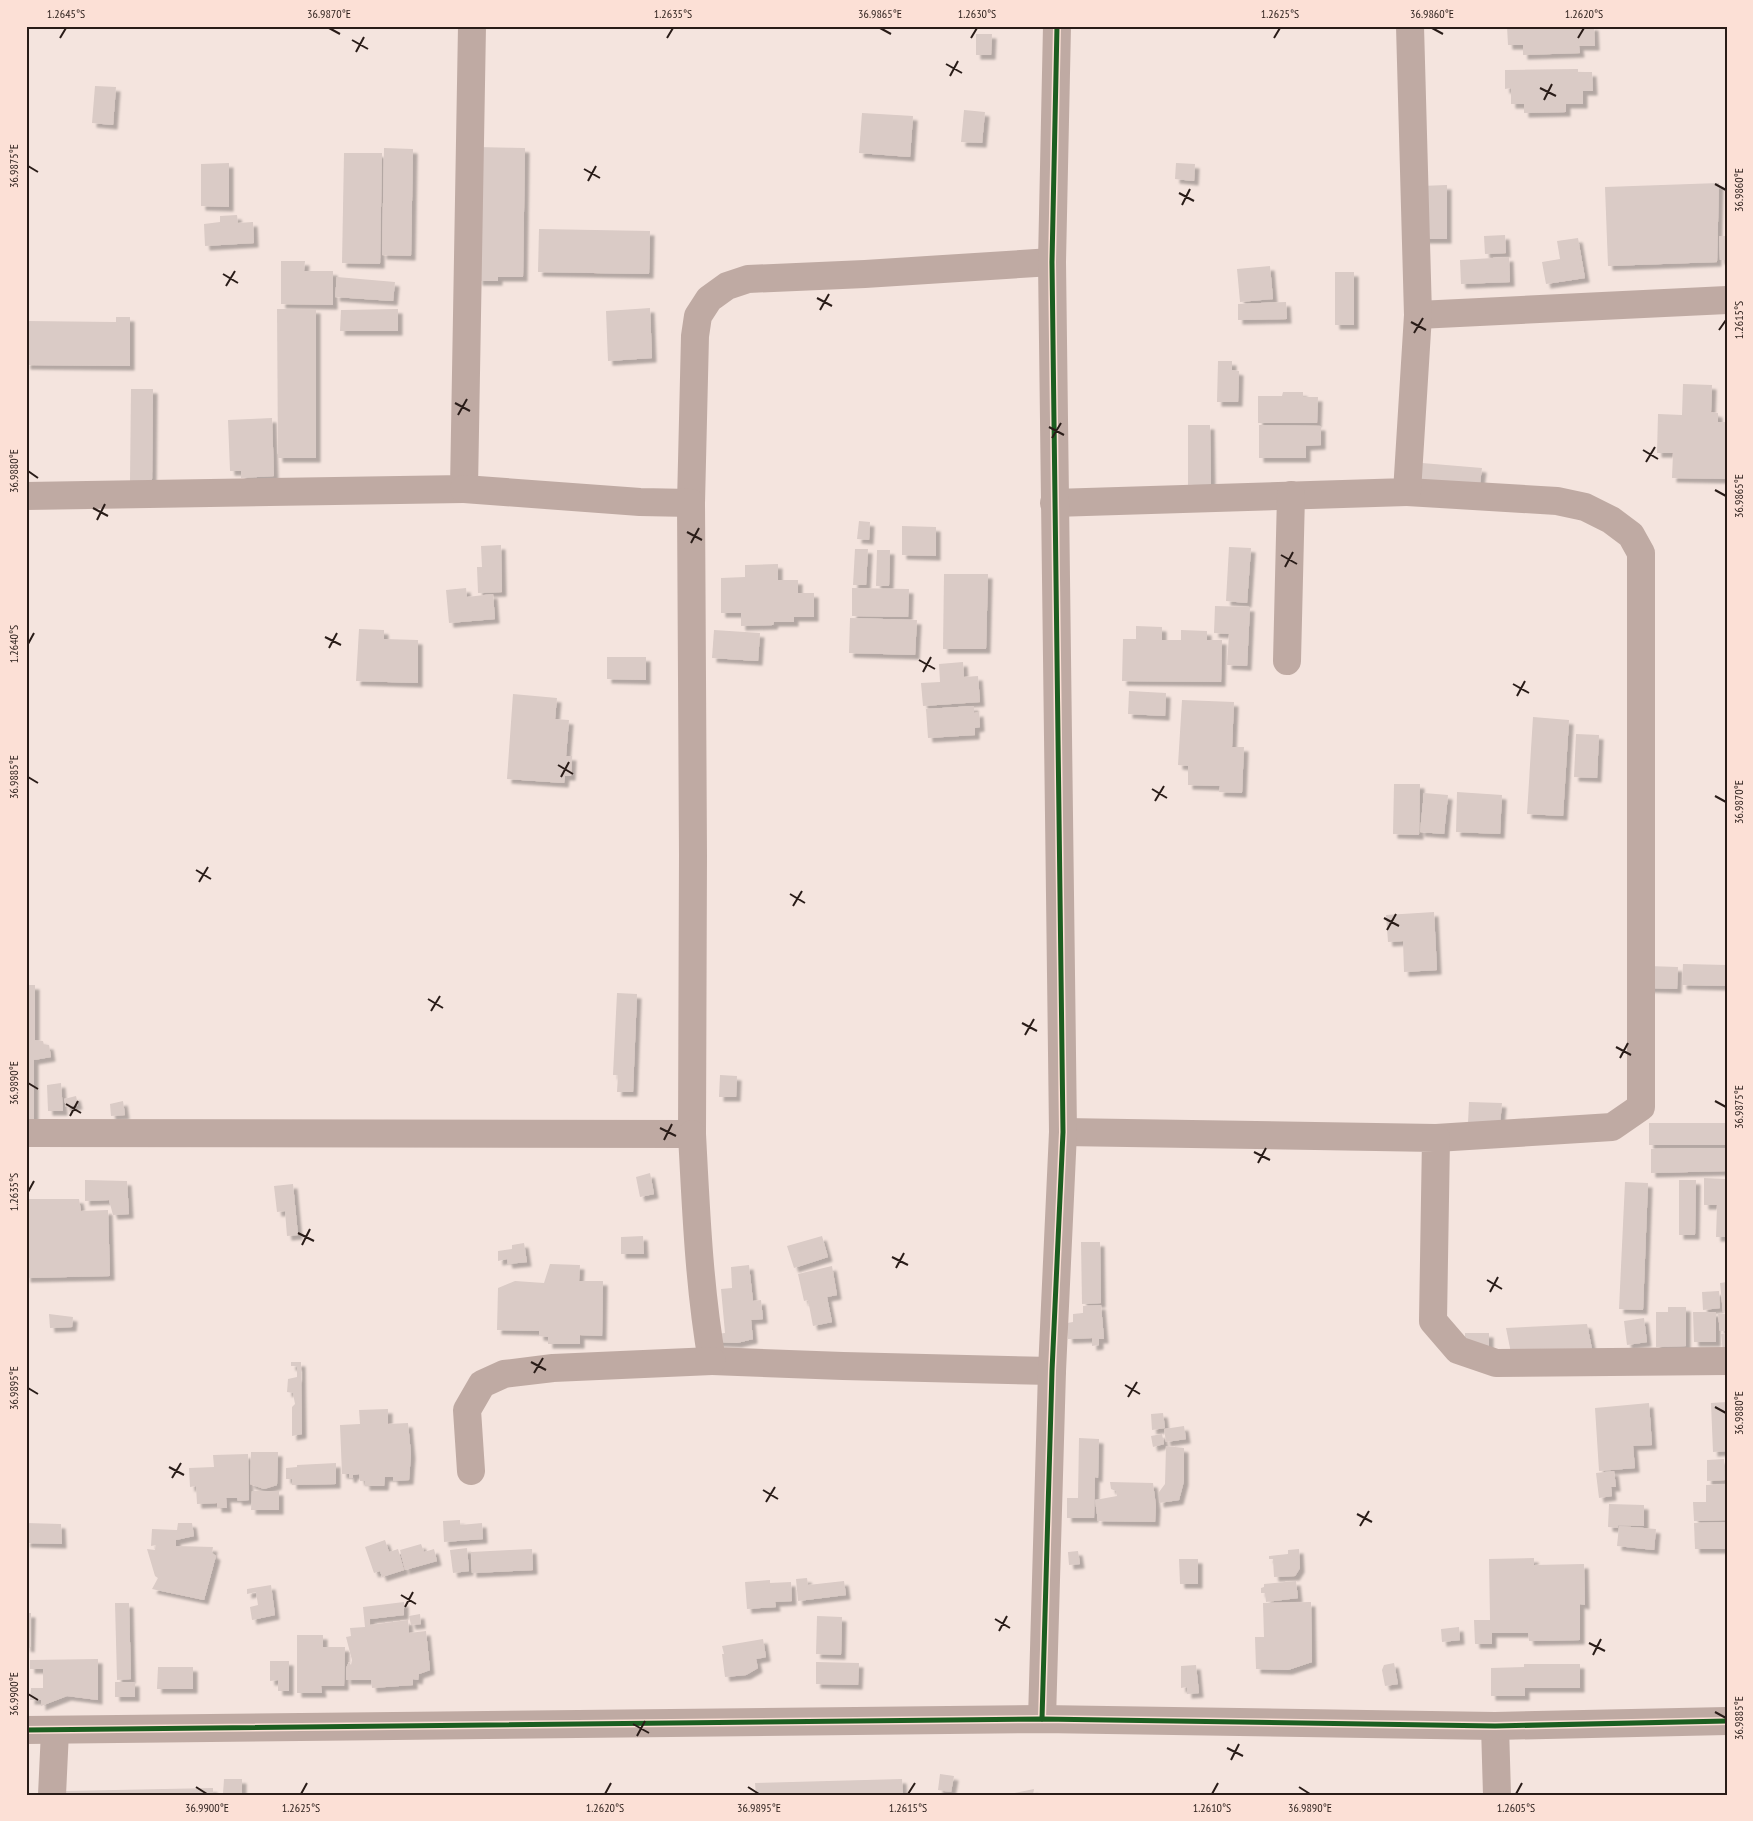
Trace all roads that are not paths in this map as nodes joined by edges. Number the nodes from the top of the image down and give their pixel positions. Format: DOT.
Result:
graph roads {
  1 [pos="472,26"];
  2 [pos="1057,26"];
  3 [pos="1410,26"];
  4 [pos="1052,262"];
  5 [pos="1727,300"];
  6 [pos="1418,314"];
  7 [pos="464,489"];
  8 [pos="1407,492"];
  9 [pos="1291,495"];
  10 [pos="26,496"];
  11 [pos="691,503"];
  12 [pos="1054,503"];
  13 [pos="1287,661"];
  14 [pos="1063,1132"];
  15 [pos="26,1133"];
  16 [pos="692,1134"];
  17 [pos="1436,1138"];
  18 [pos="712,1360"];
  19 [pos="1727,1361"];
  20 [pos="1052,1371"];
  21 [pos="470,1471"];
  22 [pos="1042,1719"];
  23 [pos="1727,1721"];
  24 [pos="1495,1726"];
  25 [pos="26,1730"];
  26 [pos="55,1731"];
  27 [pos="52,1795"];
  28 [pos="1497,1795"];
  1 -- 7 [label="street"];
  2 -- 4 [label="street"];
  3 -- 6 [label="street"];
  4 -- 11 [label="street"];
  4 -- 12 [label="street"];
  5 -- 6 [label="street"];
  6 -- 8 [label="street"];
  7 -- 10 [label="street"];
  7 -- 11 [label="street"];
  8 -- 9 [label="street"];
  8 -- 17 [label="street"];
  9 -- 12 [label="street"];
  9 -- 13 [label="street"];
  11 -- 16 [label="street"];
  12 -- 14 [label="street"];
  14 -- 17 [label="street"];
  14 -- 20 [label="street"];
  15 -- 16 [label="street"];
  16 -- 18 [label="street"];
  17 -- 19 [label="street"];
  18 -- 20 [label="street"];
  18 -- 21 [label="street"];
  20 -- 22 [label="street"];
  22 -- 24 [label="street"];
  22 -- 26 [label="street"];
  23 -- 24 [label="street"];
  24 -- 28 [label="street"];
  25 -- 26 [label="street"];
  26 -- 27 [label="street"];
}
